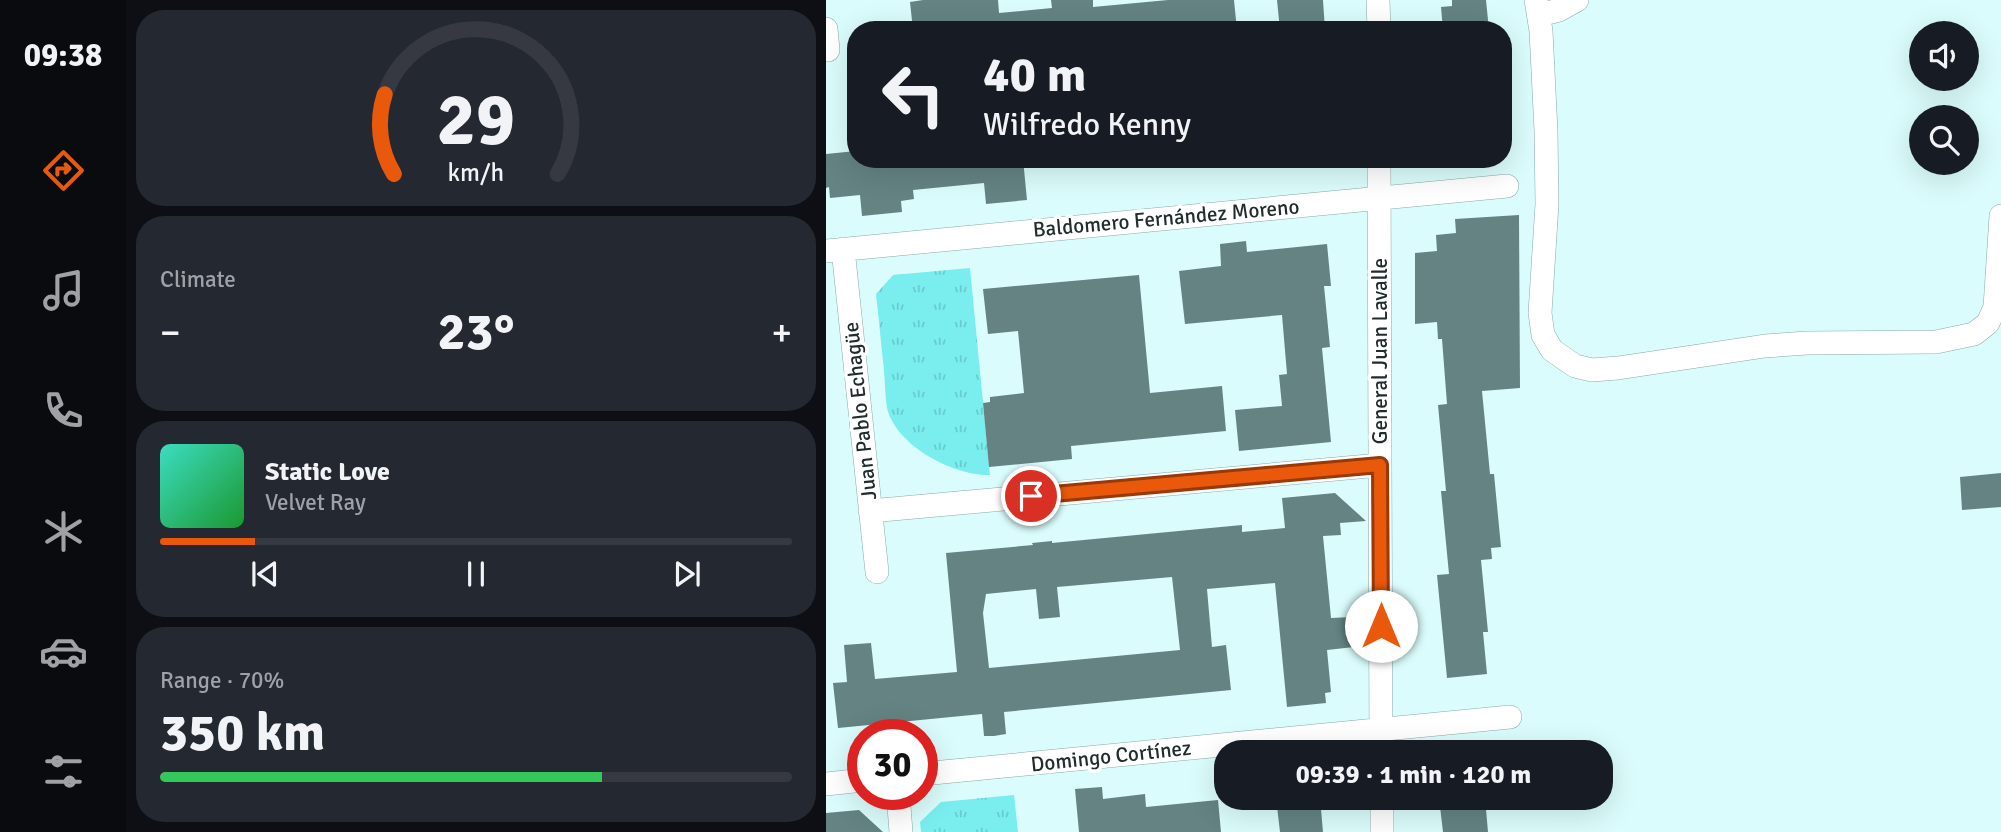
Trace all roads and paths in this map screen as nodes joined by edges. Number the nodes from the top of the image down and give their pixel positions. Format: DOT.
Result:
graph roads {
  1 [pos="1378,0"];
  2 [pos="1577,0"];
  3 [pos="1537,7"];
  4 [pos="1378,21"];
  5 [pos="1379,168"];
  6 [pos="1507,186"];
  7 [pos="1380,198"];
  8 [pos="2001,216"];
  9 [pos="834,250"];
  10 [pos="1380,465"];
  11 [pos="870,511"];
  12 [pos="877,572"];
  13 [pos="1510,717"];
  14 [pos="1381,729"];
  15 [pos="1381,740"];
  16 [pos="938,772"];
  17 [pos="847,782"];
  18 [pos="826,784"];
  19 [pos="899,810"];
  20 [pos="1382,810"];
  21 [pos="901,832"];
  22 [pos="1382,832"];
  1 -- 4 [label="street"];
  2 -- 3 [label="street"];
  3 -- 8 [label="street"];
  5 -- 7 [label="street, General Juan Lavalle"];
  6 -- 7 [label="street, Baldomero Fernández Moreno"];
  7 -- 9 [label="street, Baldomero Fernández Moreno"];
  7 -- 10 [label="street, General Juan Lavalle"];
  9 -- 11 [label="street, Juan Pablo Echagüe"];
  10 -- 11 [label="street"];
  10 -- 14 [label="street, General Juan Lavalle"];
  11 -- 12 [label="street, Juan Pablo Echagüe"];
  13 -- 14 [label="street, Domingo Cortínez"];
  14 -- 15 [label="street, General Juan Lavalle"];
  14 -- 16 [label="street, Domingo Cortínez"];
  17 -- 18 [label="street"];
  19 -- 21 [label="street"];
  20 -- 22 [label="street"];
}
